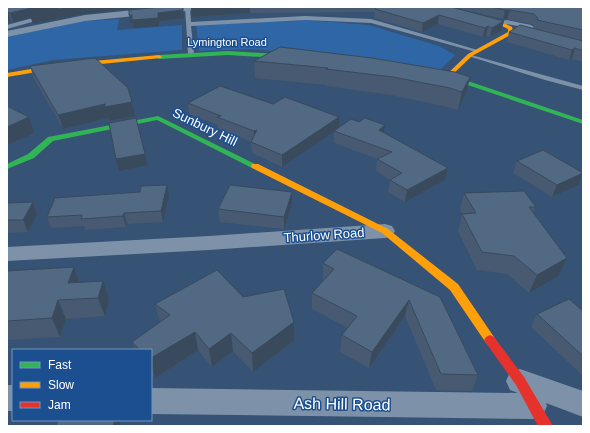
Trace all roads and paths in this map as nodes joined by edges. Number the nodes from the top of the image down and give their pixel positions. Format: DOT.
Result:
graph roads {
  1 [pos="191,7"];
  2 [pos="434,7"];
  3 [pos="48,16"];
  4 [pos="496,23"];
  5 [pos="189,24"];
  6 [pos="7,27"];
  7 [pos="510,28"];
  8 [pos="532,33"];
  9 [pos="7,34"];
  10 [pos="474,53"];
  11 [pos="191,54"];
  12 [pos="308,59"];
  13 [pos="432,74"];
  14 [pos="7,75"];
  15 [pos="448,76"];
  16 [pos="583,88"];
  17 [pos="583,122"];
  18 [pos="7,167"];
  19 [pos="385,231"];
  20 [pos="7,254"];
  21 [pos="520,381"];
  22 [pos="152,401"];
  23 [pos="583,404"];
  24 [pos="540,416"];
  1 -- 5 [label="lane"];
  1 -- 9 [label="street"];
  2 -- 4 [label="street"];
  3 -- 6 [label="lane"];
  4 -- 7 [label="street"];
  4 -- 8 [label="lane"];
  5 -- 10 [label="lane"];
  5 -- 11 [label="lane"];
  7 -- 8 [label="street"];
  7 -- 10 [label="street"];
  10 -- 15 [label="street"];
  10 -- 16 [label="lane"];
  11 -- 12 [label="street, Lymington Road"];
  11 -- 14 [label="street, Lymington Road"];
  13 -- 15 [label="street"];
  15 -- 17 [label="street"];
  18 -- 19 [label="street, Sunbury Hill"];
  19 -- 20 [label="street, Thurlow Road"];
  19 -- 21 [label="street"];
  21 -- 23 [label="street"];
  21 -- 24 [label="street"];
  22 -- 24 [label="street, Ash Hill Road"];
}
